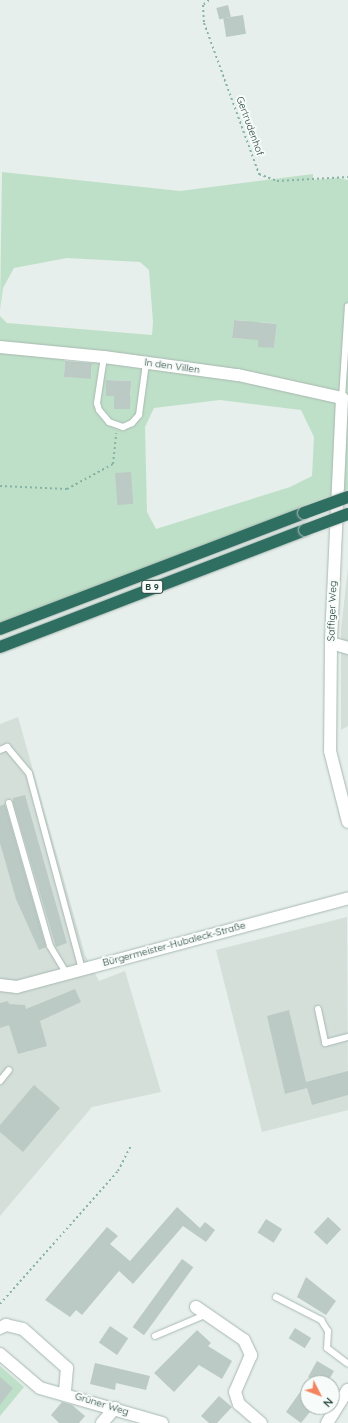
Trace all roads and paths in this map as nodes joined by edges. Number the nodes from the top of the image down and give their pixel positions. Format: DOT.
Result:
graph roads {
  1 [pos="209,0"];
  2 [pos="348,177"];
  3 [pos="348,306"];
  4 [pos="0,347"];
  5 [pos="104,357"];
  6 [pos="146,363"];
  7 [pos="342,398"];
  8 [pos="116,426"];
  9 [pos="0,486"];
  10 [pos="348,497"];
  11 [pos="348,514"];
  12 [pos="0,629"];
  13 [pos="331,643"];
  14 [pos="0,647"];
  15 [pos="348,648"];
  16 [pos="0,750"];
  17 [pos="9,803"];
  18 [pos="348,822"];
  19 [pos="348,898"];
  20 [pos="82,969"];
  21 [pos="66,973"];
  22 [pos="0,986"];
  23 [pos="318,1009"];
  24 [pos="348,1037"];
  25 [pos="9,1070"];
  26 [pos="0,1081"];
  27 [pos="131,1145"];
  28 [pos="276,1297"];
  29 [pos="0,1304"];
  30 [pos="196,1307"];
  31 [pos="206,1314"];
  32 [pos="0,1328"];
  33 [pos="155,1336"];
  34 [pos="0,1354"];
  35 [pos="348,1364"];
  36 [pos="65,1393"];
  37 [pos="347,1393"];
  38 [pos="115,1408"];
  39 [pos="102,1423"];
  40 [pos="162,1423"];
  41 [pos="261,1423"];
  42 [pos="327,1423"];
  1 -- 2 [label="path, Gertrudenhof"];
  3 -- 7 [label="lane"];
  4 -- 5 [label="street, In den Villen"];
  5 -- 6 [label="street, In den Villen"];
  5 -- 8 [label="lane"];
  6 -- 7 [label="street, In den Villen"];
  6 -- 8 [label="lane"];
  7 -- 13 [label="street, Saffiger Weg"];
  8 -- 9 [label="path"];
  10 -- 12 [label="highway, B 9, bridge"];
  11 -- 14 [label="highway, B 9, bridge"];
  13 -- 15 [label="street"];
  13 -- 18 [label="street, Saffiger Weg"];
  16 -- 20 [label="lane"];
  17 -- 21 [label="lane"];
  19 -- 20 [label="street, Bürgermeister-Hubaleck-Straße"];
  20 -- 21 [label="street, Bürgermeister-Hubaleck-Straße"];
  21 -- 22 [label="street, Bürgermeister-Hubaleck-Straße"];
  23 -- 24 [label="lane"];
  25 -- 26 [label="lane"];
  27 -- 29 [label="path"];
  28 -- 35 [label="lane"];
  30 -- 31 [label="street"];
  31 -- 33 [label="lane"];
  31 -- 41 [label="street"];
  32 -- 36 [label="street, Grüner Weg"];
  34 -- 36 [label="street, Grüner Weg"];
  36 -- 38 [label="street, Grüner Weg"];
  37 -- 42 [label="street"];
  38 -- 39 [label="street"];
  38 -- 40 [label="street, Grüner Weg"];
}
